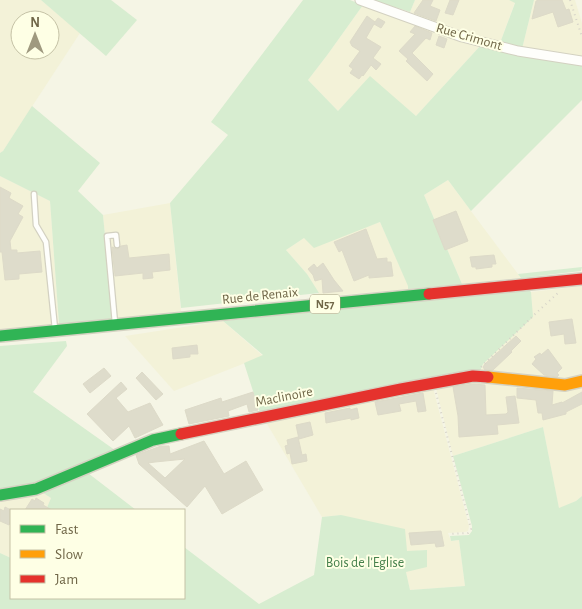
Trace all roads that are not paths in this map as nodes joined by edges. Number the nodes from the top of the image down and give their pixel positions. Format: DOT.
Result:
graph roads {
  1 [pos="360,0"];
  2 [pos="582,61"];
  3 [pos="34,194"];
  4 [pos="116,245"];
  5 [pos="582,279"];
  6 [pos="115,325"];
  7 [pos="55,331"];
  8 [pos="0,336"];
  9 [pos="582,381"];
  10 [pos="0,495"];
  1 -- 2 [label="street, Rue Crimont"];
  3 -- 7 [label="lane"];
  4 -- 6 [label="lane"];
  5 -- 6 [label="street, Rue de Renaix / N57"];
  6 -- 7 [label="street, Rue de Renaix / N57"];
  7 -- 8 [label="street, Rue de Renaix / N57"];
  9 -- 10 [label="street, Maclinoire"];
}
